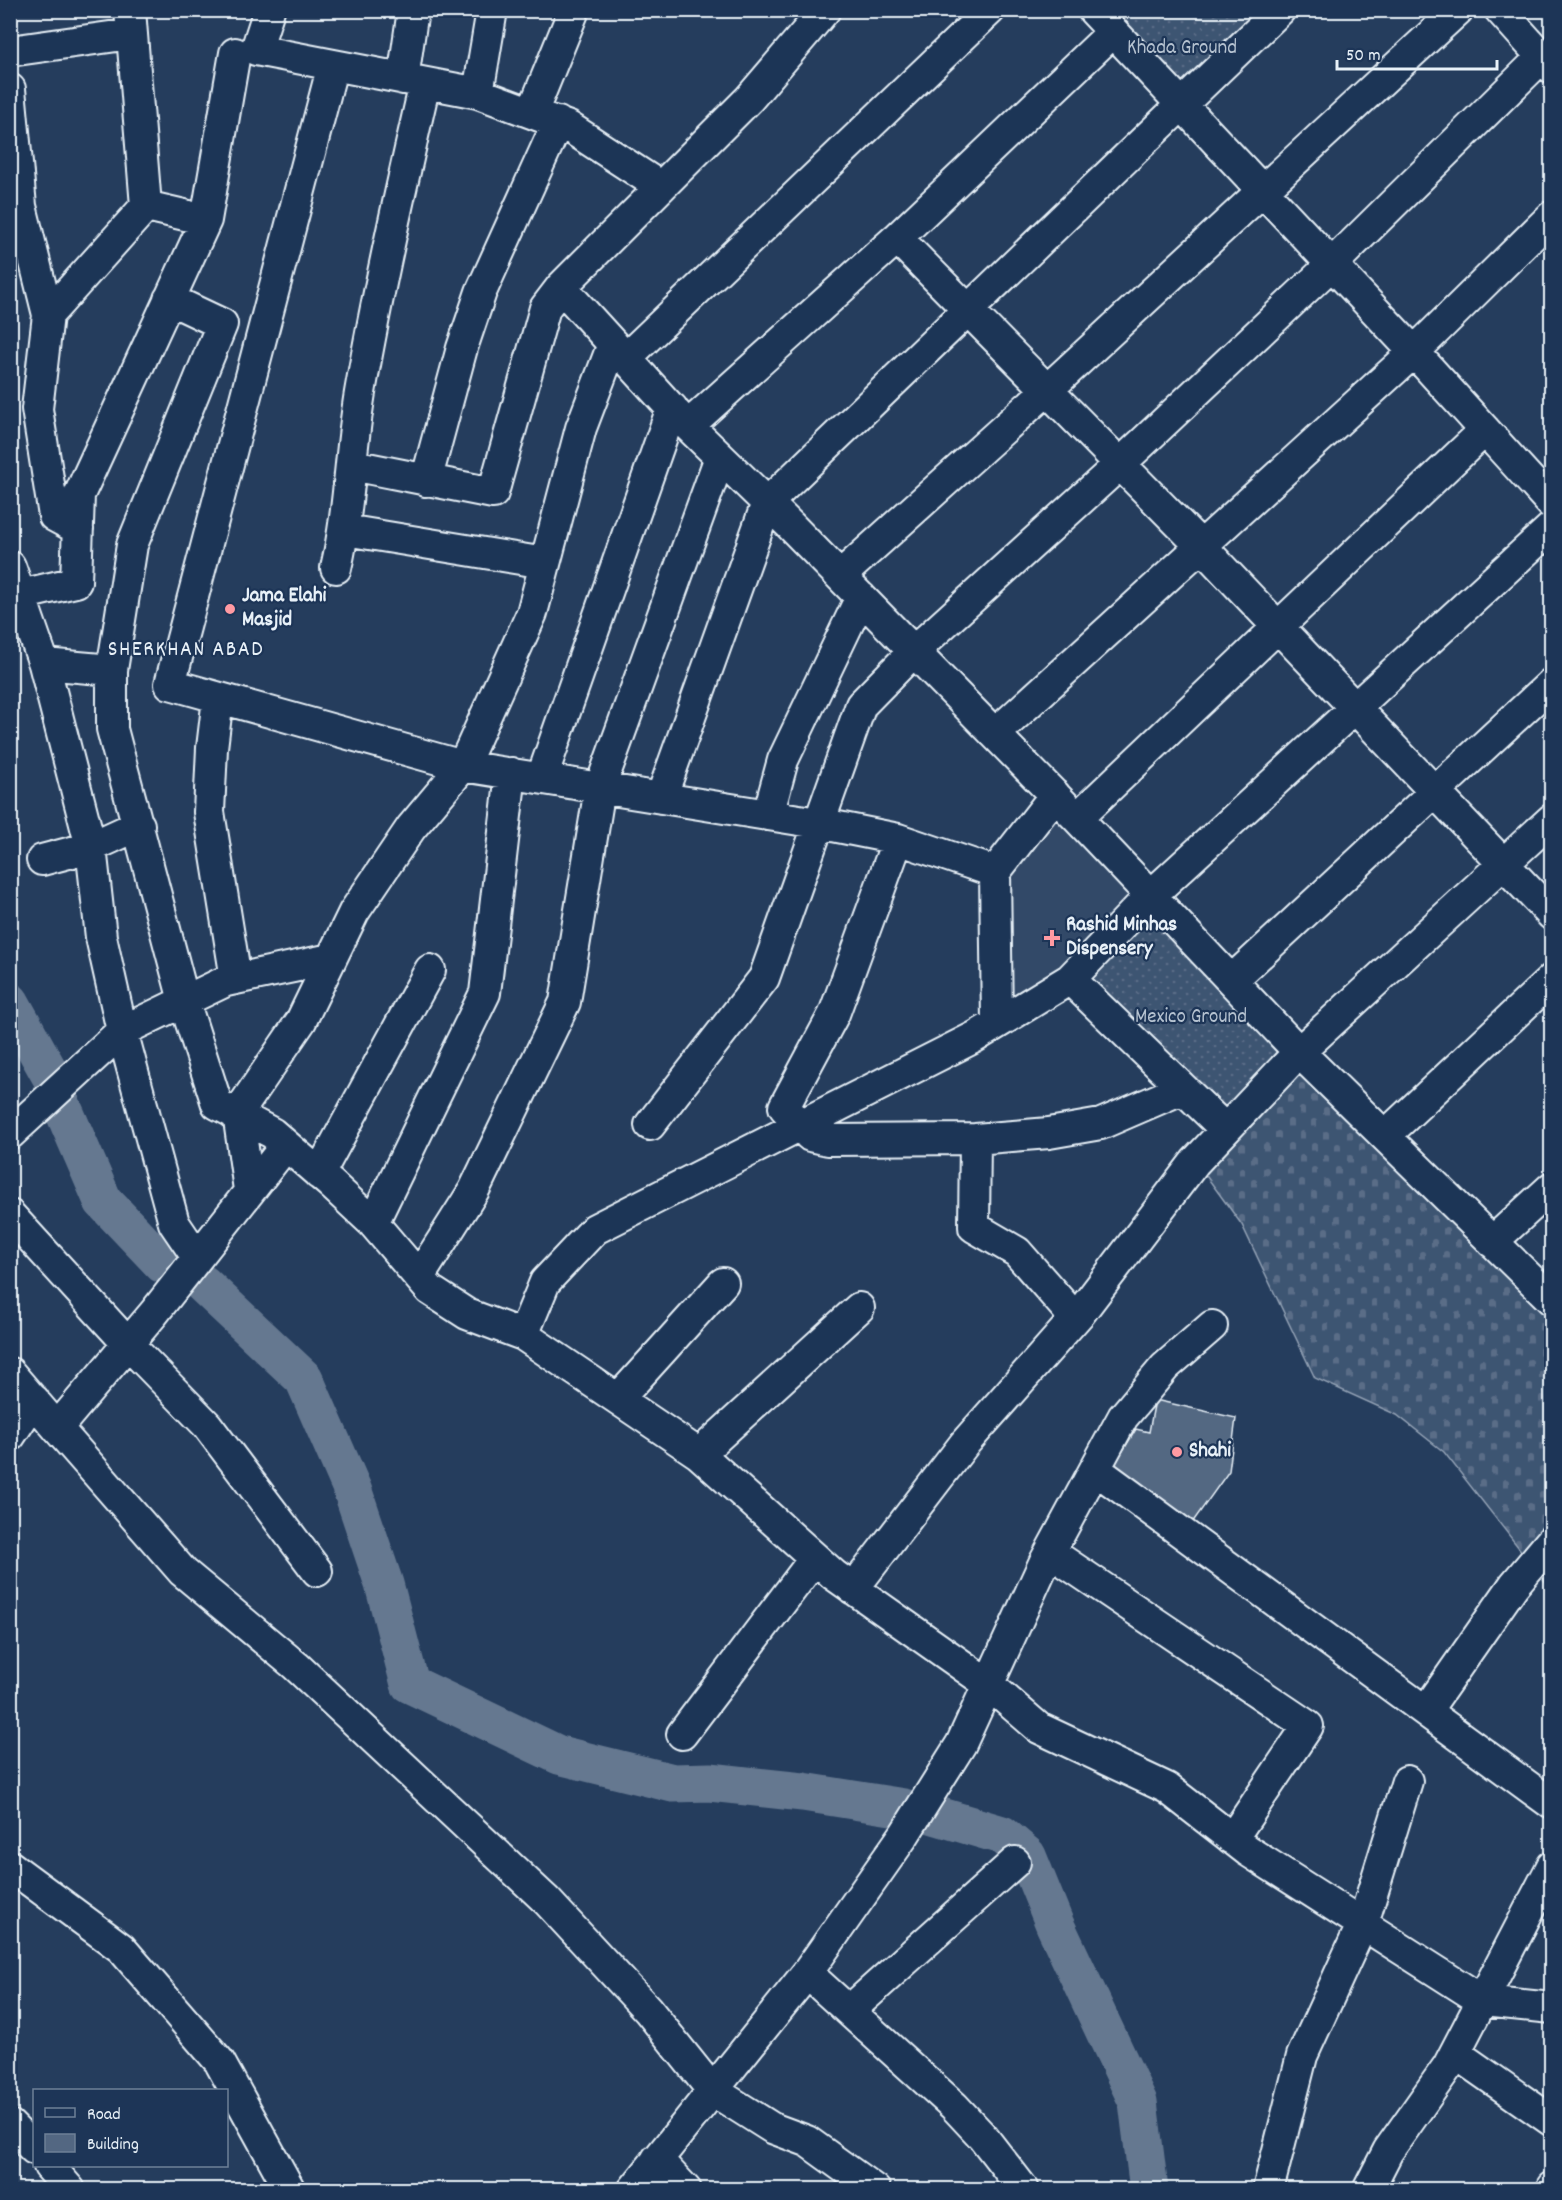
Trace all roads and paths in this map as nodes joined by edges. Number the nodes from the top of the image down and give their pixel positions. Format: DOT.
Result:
graph roads {
  1 [pos="269,10"];
  2 [pos="413,10"];
  3 [pos="492,10"];
  4 [pos="574,10"];
  5 [pos="825,10"];
  6 [pos="990,10"];
  7 [pos="1093,10"];
  8 [pos="1280,10"];
  9 [pos="1458,10"];
  10 [pos="1500,10"];
  11 [pos="130,22"];
  12 [pos="1112,33"];
  13 [pos="10,51"];
  14 [pos="235,53"];
  15 [pos="1547,62"];
  16 [pos="333,65"];
  17 [pos="414,81"];
  18 [pos="10,89"];
  19 [pos="478,93"];
  20 [pos="1181,106"];
  21 [pos="545,118"];
  22 [pos="661,187"];
  23 [pos="1261,191"];
  24 [pos="146,206"];
  25 [pos="1551,216"];
  26 [pos="206,220"];
  27 [pos="897,238"];
  28 [pos="1331,265"];
  29 [pos="561,287"];
  30 [pos="169,299"];
  31 [pos="968,310"];
  32 [pos="48,315"];
  33 [pos="619,351"];
  34 [pos="1414,352"];
  35 [pos="1047,390"];
  36 [pos="680,417"];
  37 [pos="1485,430"];
  38 [pos="720,457"];
  39 [pos="1120,464"];
  40 [pos="352,465"];
  41 [pos="426,481"];
  42 [pos="767,503"];
  43 [pos="1551,504"];
  44 [pos="1551,527"];
  45 [pos="78,529"];
  46 [pos="345,530"];
  47 [pos="1200,545"];
  48 [pos="545,563"];
  49 [pos="10,566"];
  50 [pos="336,568"];
  51 [pos="840,576"];
  52 [pos="861,597"];
  53 [pos="19,602"];
  54 [pos="1278,627"];
  55 [pos="914,651"];
  56 [pos="44,664"];
  57 [pos="112,670"];
  58 [pos="1551,684"];
  59 [pos="218,698"];
  60 [pos="1355,707"];
  61 [pos="995,734"];
  62 [pos="463,766"];
  63 [pos="511,773"];
  64 [pos="542,777"];
  65 [pos="600,788"];
  66 [pos="1435,792"];
  67 [pos="1055,795"];
  68 [pos="661,798"];
  69 [pos="768,815"];
  70 [pos="1077,818"];
  71 [pos="1551,819"];
  72 [pos="818,823"];
  73 [pos="138,825"];
  74 [pos="898,839"];
  75 [pos="92,847"];
  76 [pos="42,860"];
  77 [pos="1503,864"];
  78 [pos="995,872"];
  79 [pos="1149,897"];
  80 [pos="1551,915"];
  81 [pos="331,959"];
  82 [pos="430,970"];
  83 [pos="236,979"];
  84 [pos="1070,979"];
  85 [pos="1551,979"];
  86 [pos="1232,980"];
  87 [pos="184,1001"];
  88 [pos="997,1023"];
  89 [pos="122,1031"];
  90 [pos="1299,1052"];
  91 [pos="1182,1089"];
  92 [pos="238,1113"];
  93 [pos="651,1125"];
  94 [pos="799,1125"];
  95 [pos="1225,1129"];
  96 [pos="11,1132"];
  97 [pos="1386,1135"];
  98 [pos="975,1139"];
  99 [pos="286,1146"];
  100 [pos="319,1174"];
  101 [pos="1551,1187"];
  102 [pos="249,1190"];
  103 [pos="10,1215"];
  104 [pos="374,1223"];
  105 [pos="1492,1242"];
  106 [pos="197,1257"];
  107 [pos="419,1277"];
  108 [pos="723,1283"];
  109 [pos="1551,1300"];
  110 [pos="859,1308"];
  111 [pos="1075,1318"];
  112 [pos="1212,1326"];
  113 [pos="523,1335"];
  114 [pos="128,1344"];
  115 [pos="10,1373"];
  116 [pos="618,1398"];
  117 [pos="34,1400"];
  118 [pos="57,1428"];
  119 [pos="10,1436"];
  120 [pos="699,1454"];
  121 [pos="1095,1469"];
  122 [pos="1551,1540"];
  123 [pos="1050,1552"];
  124 [pos="814,1558"];
  125 [pos="317,1571"];
  126 [pos="854,1589"];
  127 [pos="987,1683"];
  128 [pos="1426,1711"];
  129 [pos="682,1734"];
  130 [pos="1407,1781"];
  131 [pos="1551,1804"];
  132 [pos="1232,1839"];
  133 [pos="1015,1862"];
  134 [pos="10,1866"];
  135 [pos="1551,1866"];
  136 [pos="1363,1923"];
  137 [pos="807,1973"];
  138 [pos="1483,2001"];
  139 [pos="1551,2008"];
  140 [pos="849,2011"];
  141 [pos="1455,2053"];
  142 [pos="712,2090"];
  143 [pos="1551,2121"];
  144 [pos="10,2125"];
  145 [pos="33,2148"];
  146 [pos="657,2159"];
  147 [pos="50,2167"];
  148 [pos="70,2190"];
  149 [pos="290,2190"];
  150 [pos="633,2190"];
  151 [pos="686,2190"];
  152 [pos="875,2190"];
  153 [pos="1024,2190"];
  154 [pos="1268,2190"];
  155 [pos="1368,2190"];
  1 -- 16 [label="street"];
  2 -- 17 [label="street"];
  3 -- 19 [label="street"];
  4 -- 21 [label="street"];
  5 -- 22 [label="street"];
  6 -- 33 [label="street"];
  7 -- 12 [label="street"];
  8 -- 20 [label="street"];
  9 -- 23 [label="street"];
  10 -- 15 [label="street"];
  11 -- 13 [label="street"];
  11 -- 24 [label="street"];
  12 -- 20 [label="street"];
  12 -- 27 [label="street"];
  14 -- 26 [label="street"];
  15 -- 28 [label="street"];
  16 -- 17 [label="street"];
  16 -- 59 [label="street"];
  17 -- 19 [label="street"];
  17 -- 40 [label="street"];
  18 -- 32 [label="street"];
  19 -- 21 [label="street"];
  20 -- 23 [label="street"];
  20 -- 31 [label="street"];
  21 -- 22 [label="street"];
  21 -- 41 [label="street"];
  22 -- 29 [label="street"];
  23 -- 28 [label="street"];
  23 -- 35 [label="street"];
  24 -- 26 [label="street"];
  24 -- 32 [label="street"];
  25 -- 34 [label="street"];
  26 -- 30 [label="street"];
  27 -- 31 [label="street"];
  27 -- 36 [label="street"];
  28 -- 34 [label="street"];
  28 -- 39 [label="street"];
  29 -- 33 [label="street"];
  29 -- 41 [label="street"];
  30 -- 45 [label="street"];
  30 -- 57 [label="street"];
  31 -- 35 [label="street"];
  31 -- 42 [label="street"];
  32 -- 45 [label="street"];
  33 -- 36 [label="street"];
  33 -- 48 [label="street"];
  34 -- 37 [label="street"];
  34 -- 47 [label="street"];
  35 -- 39 [label="street"];
  35 -- 51 [label="street"];
  36 -- 38 [label="street"];
  36 -- 64 [label="street"];
  37 -- 43 [label="street"];
  37 -- 54 [label="street"];
  38 -- 42 [label="street"];
  38 -- 65 [label="street"];
  39 -- 47 [label="street"];
  39 -- 55 [label="street"];
  40 -- 41 [label="street"];
  40 -- 46 [label="street"];
  42 -- 51 [label="street"];
  42 -- 68 [label="street"];
  44 -- 60 [label="street"];
  45 -- 53 [label="street"];
  46 -- 48 [label="street"];
  46 -- 50 [label="street"];
  47 -- 54 [label="street"];
  47 -- 61 [label="street"];
  48 -- 62 [label="street"];
  49 -- 53 [label="street"];
  51 -- 52 [label="street"];
  52 -- 55 [label="street"];
  52 -- 69 [label="street"];
  53 -- 56 [label="street"];
  54 -- 60 [label="street"];
  54 -- 70 [label="street"];
  55 -- 61 [label="street"];
  55 -- 72 [label="street"];
  56 -- 57 [label="street"];
  56 -- 75 [label="street"];
  57 -- 73 [label="street"];
  58 -- 66 [label="street"];
  59 -- 62 [label="street"];
  59 -- 83 [label="street"];
  60 -- 66 [label="street"];
  60 -- 79 [label="street"];
  61 -- 67 [label="street"];
  62 -- 63 [label="street"];
  62 -- 81 [label="street"];
  63 -- 64 [label="street"];
  63 -- 104 [label="street"];
  64 -- 65 [label="street"];
  65 -- 68 [label="street"];
  65 -- 107 [label="street"];
  66 -- 77 [label="street"];
  66 -- 86 [label="street"];
  67 -- 70 [label="street"];
  67 -- 78 [label="street"];
  68 -- 69 [label="street"];
  69 -- 72 [label="street"];
  70 -- 79 [label="street"];
  71 -- 77 [label="street"];
  72 -- 74 [label="street"];
  72 -- 93 [label="street"];
  73 -- 75 [label="street"];
  73 -- 87 [label="street"];
  74 -- 78 [label="street"];
  74 -- 94 [label="street"];
  75 -- 76 [label="street"];
  75 -- 89 [label="street"];
  77 -- 80 [label="street"];
  77 -- 90 [label="street"];
  78 -- 88 [label="street"];
  79 -- 84 [label="street"];
  79 -- 86 [label="street"];
  81 -- 83 [label="street"];
  81 -- 92 [label="street"];
  82 -- 100 [label="street"];
  83 -- 87 [label="street"];
  84 -- 88 [label="street"];
  84 -- 91 [label="street"];
  85 -- 97 [label="street"];
  86 -- 90 [label="street"];
  87 -- 89 [label="street"];
  87 -- 92 [label="street"];
  88 -- 94 [label="street"];
  89 -- 96 [label="street"];
  89 -- 106 [label="street"];
  90 -- 95 [label="street"];
  90 -- 97 [label="street"];
  91 -- 95 [label="street"];
  91 -- 98 [label="street"];
  92 -- 99 [label="street"];
  92 -- 102 [label="street"];
  94 -- 98 [label="street"];
  94 -- 113 [label="street"];
  95 -- 111 [label="street"];
  97 -- 105 [label="street"];
  98 -- 111 [label="street"];
  99 -- 100 [label="street"];
  99 -- 102 [label="street"];
  100 -- 104 [label="street"];
  101 -- 105 [label="street"];
  102 -- 106 [label="street"];
  103 -- 114 [label="street"];
  104 -- 107 [label="street"];
  105 -- 109 [label="street"];
  106 -- 114 [label="street"];
  107 -- 113 [label="street"];
  108 -- 116 [label="street"];
  110 -- 120 [label="street"];
  111 -- 126 [label="street"];
  112 -- 121 [label="street"];
  113 -- 116 [label="street"];
  114 -- 118 [label="street"];
  114 -- 125 [label="street"];
  115 -- 117 [label="street"];
  116 -- 120 [label="street"];
  117 -- 118 [label="street"];
  117 -- 119 [label="street"];
  118 -- 142 [label="street"];
  120 -- 124 [label="street"];
  121 -- 123 [label="street"];
  121 -- 128 [label="street"];
  122 -- 128 [label="street"];
  123 -- 127 [label="street"];
  123 -- 132 [label="street"];
  124 -- 126 [label="street"];
  124 -- 129 [label="street"];
  126 -- 127 [label="street"];
  127 -- 132 [label="street"];
  127 -- 137 [label="street"];
  128 -- 131 [label="street"];
  130 -- 136 [label="street"];
  132 -- 136 [label="street"];
  133 -- 140 [label="street"];
  134 -- 149 [label="street"];
  135 -- 138 [label="street"];
  136 -- 138 [label="street"];
  136 -- 154 [label="street"];
  137 -- 140 [label="street"];
  137 -- 142 [label="street"];
  138 -- 139 [label="street"];
  138 -- 141 [label="street"];
  140 -- 153 [label="street"];
  141 -- 143 [label="street"];
  141 -- 155 [label="street"];
  142 -- 146 [label="street"];
  142 -- 152 [label="street"];
  144 -- 145 [label="street"];
  146 -- 150 [label="street"];
  146 -- 151 [label="street"];
  147 -- 148 [label="street"];
}
